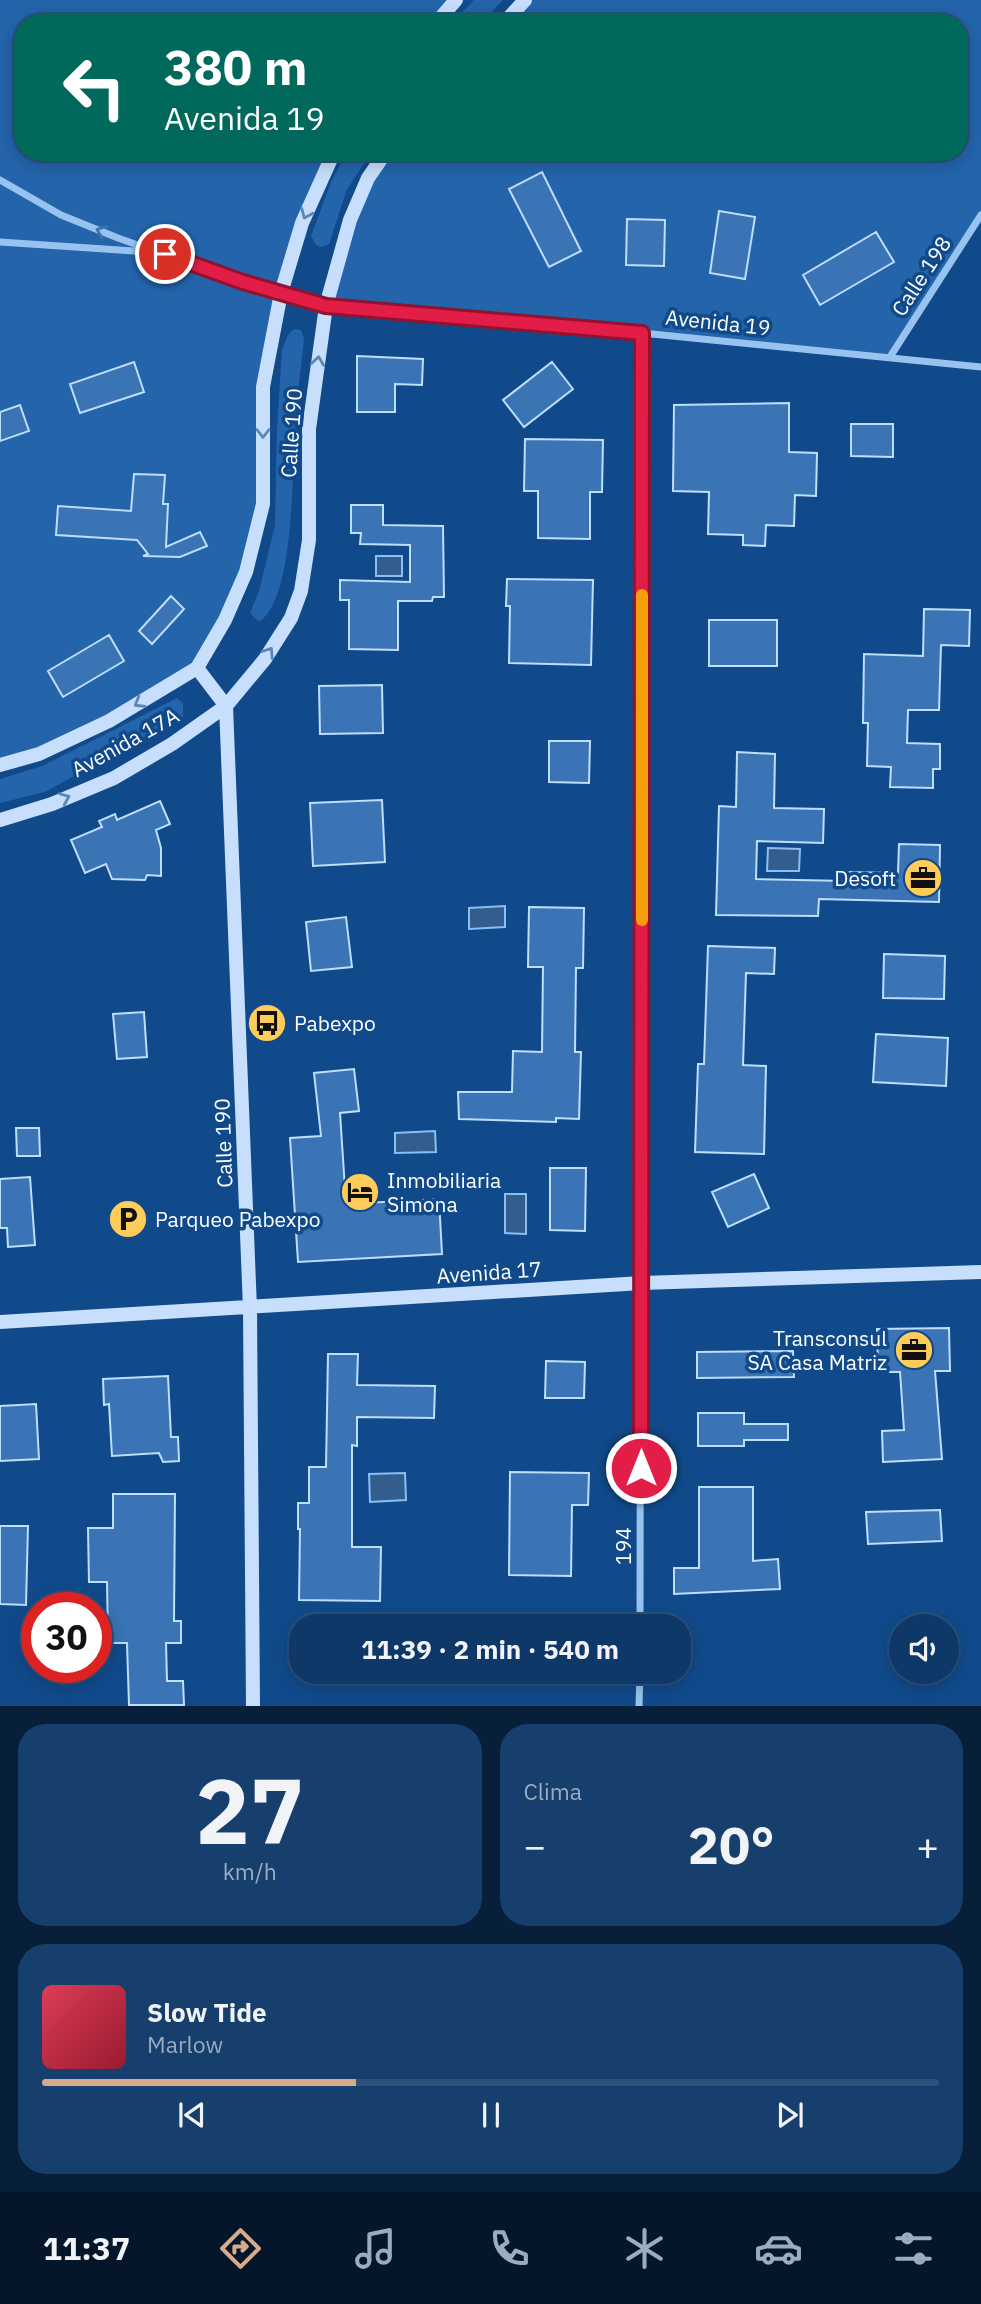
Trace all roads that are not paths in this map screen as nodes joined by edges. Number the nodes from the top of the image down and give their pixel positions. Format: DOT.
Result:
graph roads {
  1 [pos="456,0"];
  2 [pos="525,0"];
  3 [pos="444,14"];
  4 [pos="512,14"];
  5 [pos="330,161"];
  6 [pos="380,161"];
  7 [pos="0,180"];
  8 [pos="981,215"];
  9 [pos="0,242"];
  10 [pos="165,254"];
  11 [pos="281,293"];
  12 [pos="326,306"];
  13 [pos="642,333"];
  14 [pos="890,357"];
  15 [pos="981,367"];
  16 [pos="197,668"];
  17 [pos="226,706"];
  18 [pos="0,765"];
  19 [pos="0,820"];
  20 [pos="981,1272"];
  21 [pos="642,1283"];
  22 [pos="250,1309"];
  23 [pos="0,1322"];
  24 [pos="640,1614"];
  25 [pos="640,1684"];
  26 [pos="253,1706"];
  27 [pos="639,1706"];
  1 -- 3 [label="main road"];
  2 -- 4 [label="main road"];
  5 -- 11 [label="main road, Calle 190, one-way"];
  6 -- 12 [label="main road, Calle 190"];
  10 -- 7 [label="street, one-way"];
  8 -- 14 [label="street, Calle 198"];
  9 -- 10 [label="street"];
  10 -- 11 [label="street, Avenida 19"];
  11 -- 12 [label="street, Avenida 19"];
  11 -- 16 [label="main road, Calle 190, one-way"];
  12 -- 13 [label="street, Avenida 19"];
  17 -- 12 [label="main road, Calle 190, one-way"];
  13 -- 14 [label="street, Avenida 19"];
  13 -- 21 [label="street, 194"];
  14 -- 15 [label="street, Avenida 19"];
  16 -- 17 [label="main road"];
  16 -- 18 [label="main road, Avenida 17A, one-way"];
  19 -- 17 [label="main road, Avenida 17A, one-way"];
  17 -- 22 [label="main road, Calle 190"];
  20 -- 21 [label="main road, Avenida 17"];
  21 -- 22 [label="main road, Avenida 17"];
  21 -- 24 [label="street, 194"];
  22 -- 23 [label="main road, Avenida 17"];
  22 -- 26 [label="main road, Calle 190"];
  25 -- 27 [label="street"];
}
